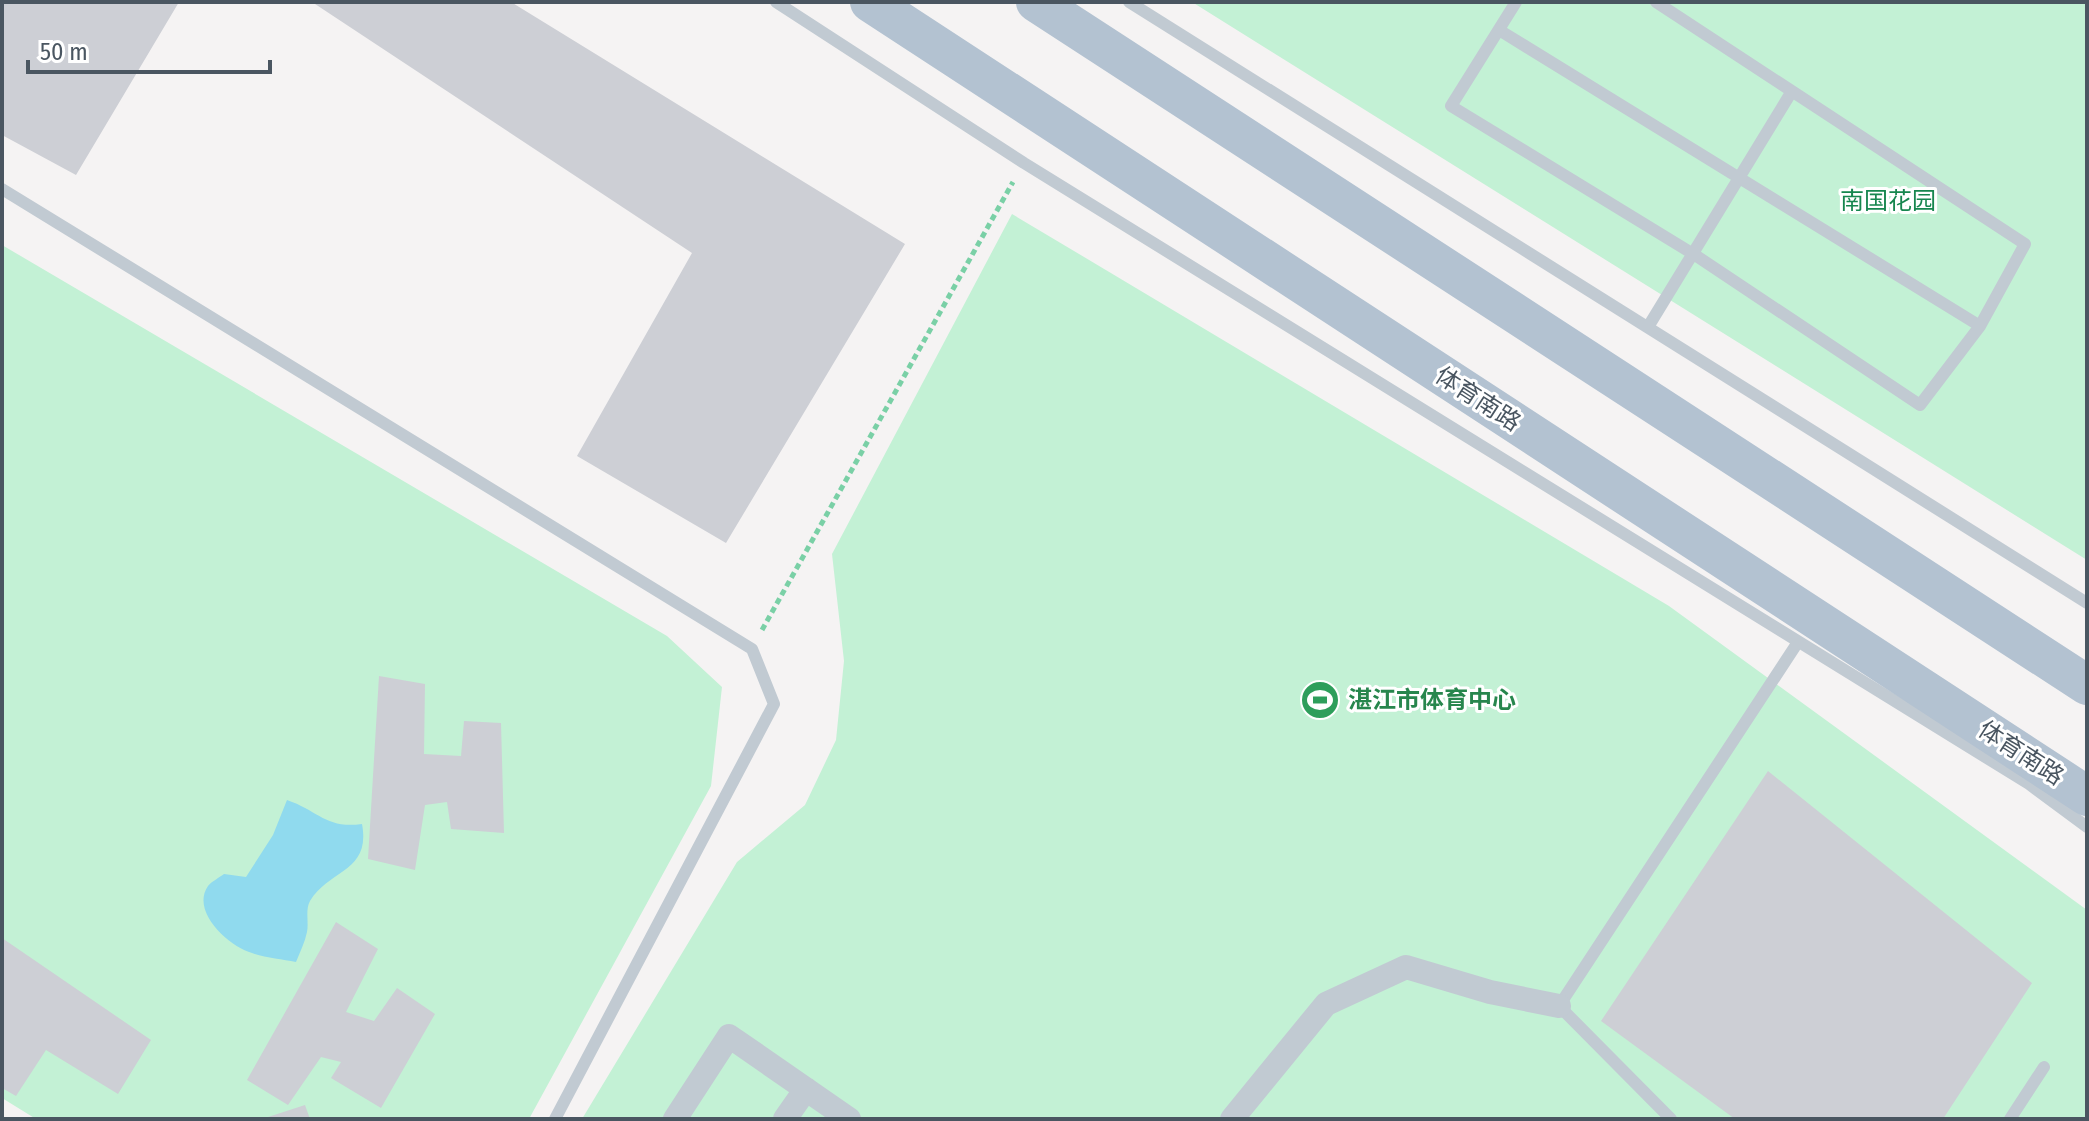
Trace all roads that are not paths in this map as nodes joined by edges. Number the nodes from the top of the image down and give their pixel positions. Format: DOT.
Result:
graph roads {
  1 [pos="776,2"];
  2 [pos="870,2"];
  3 [pos="1036,2"];
  4 [pos="1129,2"];
  5 [pos="1516,2"];
  6 [pos="1656,2"];
  7 [pos="1499,30"];
  8 [pos="1792,91"];
  9 [pos="1739,178"];
  10 [pos="2,189"];
  11 [pos="1695,255"];
  12 [pos="1980,326"];
  13 [pos="1648,327"];
  14 [pos="2087,603"];
  15 [pos="1798,642"];
  16 [pos="2087,685"];
  17 [pos="2087,796"];
  18 [pos="2087,827"];
  19 [pos="1559,1006"];
  20 [pos="2044,1067"];
  21 [pos="806,1089"];
  22 [pos="555,1119"];
  23 [pos="675,1119"];
  24 [pos="785,1119"];
  25 [pos="849,1119"];
  26 [pos="1232,1119"];
  27 [pos="1671,1119"];
  28 [pos="2010,1119"];
  1 -- 15 [label="lane"];
  2 -- 17 [label="main road, 体育南路"];
  3 -- 16 [label="main road"];
  4 -- 13 [label="lane"];
  5 -- 7 [label="lane"];
  6 -- 8 [label="lane"];
  7 -- 9 [label="lane"];
  7 -- 11 [label="lane"];
  8 -- 9 [label="lane"];
  8 -- 12 [label="lane"];
  9 -- 11 [label="lane"];
  9 -- 12 [label="lane"];
  10 -- 22 [label="lane"];
  11 -- 12 [label="lane"];
  11 -- 13 [label="lane"];
  13 -- 14 [label="lane"];
  15 -- 18 [label="lane"];
  15 -- 19 [label="lane"];
  19 -- 26 [label="street"];
  19 -- 27 [label="lane"];
  20 -- 28 [label="lane"];
  21 -- 23 [label="street"];
  21 -- 24 [label="street"];
  21 -- 25 [label="street"];
}
